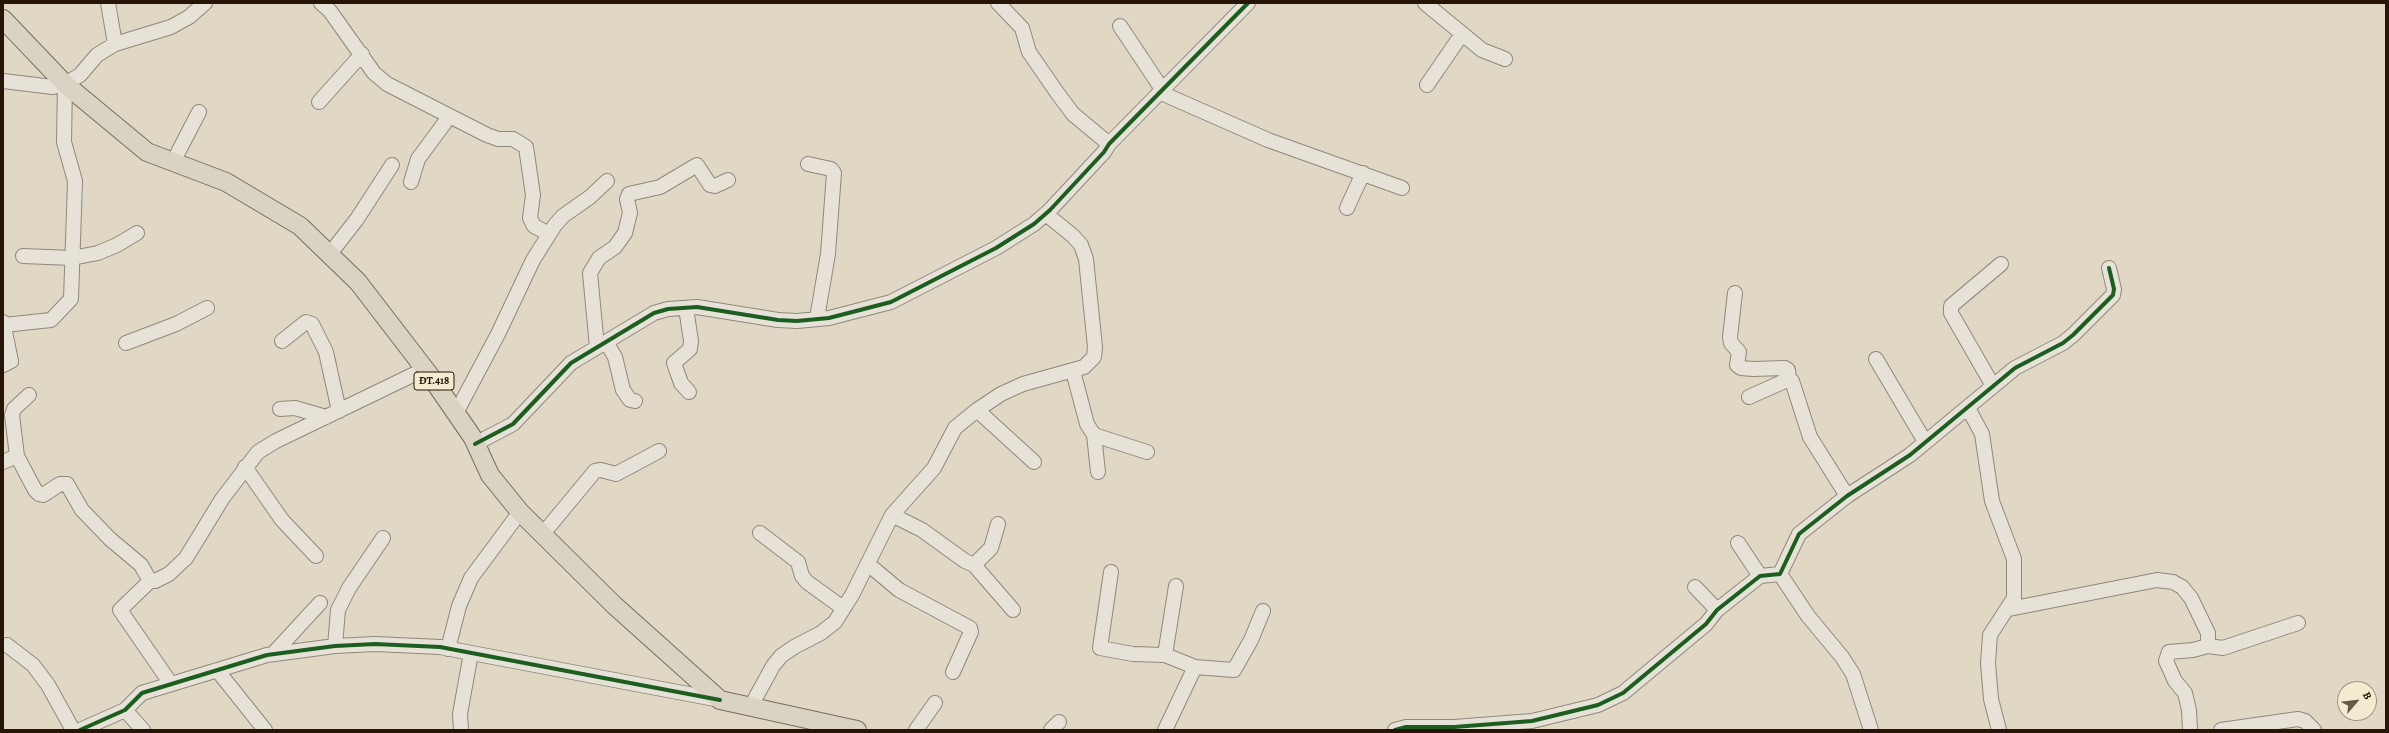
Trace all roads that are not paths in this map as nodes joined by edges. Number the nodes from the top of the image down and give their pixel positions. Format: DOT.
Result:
graph roads {
  1 [pos="108,3"];
  2 [pos="205,3"];
  3 [pos="322,3"];
  4 [pos="998,3"];
  5 [pos="1248,3"];
  6 [pos="1424,3"];
  7 [pos="3,19"];
  8 [pos="1120,26"];
  9 [pos="1462,34"];
  10 [pos="115,44"];
  11 [pos="362,54"];
  12 [pos="1505,59"];
  13 [pos="3,81"];
  14 [pos="65,84"];
  15 [pos="1427,85"];
  16 [pos="1160,91"];
  17 [pos="319,102"];
  18 [pos="199,112"];
  19 [pos="449,117"];
  20 [pos="1108,144"];
  21 [pos="173,162"];
  22 [pos="808,164"];
  23 [pos="392,165"];
  24 [pos="1363,173"];
  25 [pos="728,180"];
  26 [pos="607,181"];
  27 [pos="411,182"];
  28 [pos="1402,188"];
  29 [pos="1346,208"];
  30 [pos="1046,214"];
  31 [pos="137,233"];
  32 [pos="549,234"];
  33 [pos="329,255"];
  34 [pos="23,256"];
  35 [pos="72,258"];
  36 [pos="2001,264"];
  37 [pos="2109,268"];
  38 [pos="1736,293"];
  39 [pos="207,308"];
  40 [pos="686,308"];
  41 [pos="817,318"];
  42 [pos="4,323"];
  43 [pos="282,341"];
  44 [pos="126,343"];
  45 [pos="602,345"];
  46 [pos="1876,358"];
  47 [pos="3,365"];
  48 [pos="424,369"];
  49 [pos="1073,371"];
  50 [pos="1790,379"];
  51 [pos="1993,386"];
  52 [pos="690,392"];
  53 [pos="29,395"];
  54 [pos="1750,397"];
  55 [pos="635,401"];
  56 [pos="1968,408"];
  57 [pos="280,409"];
  58 [pos="977,410"];
  59 [pos="332,414"];
  60 [pos="456,414"];
  61 [pos="1094,435"];
  62 [pos="1924,440"];
  63 [pos="475,444"];
  64 [pos="659,451"];
  65 [pos="1147,452"];
  66 [pos="17,456"];
  67 [pos="3,462"];
  68 [pos="1034,462"];
  69 [pos="245,467"];
  70 [pos="1098,472"];
  71 [pos="1847,496"];
  72 [pos="520,512"];
  73 [pos="892,514"];
  74 [pos="998,524"];
  75 [pos="760,533"];
  76 [pos="542,535"];
  77 [pos="383,538"];
  78 [pos="1738,543"];
  79 [pos="316,556"];
  80 [pos="868,564"];
  81 [pos="974,565"];
  82 [pos="1111,572"];
  83 [pos="1780,574"];
  84 [pos="1760,576"];
  85 [pos="150,581"];
  86 [pos="1176,586"];
  87 [pos="1695,586"];
  88 [pos="320,603"];
  89 [pos="843,608"];
  90 [pos="2009,609"];
  91 [pos="1013,610"];
  92 [pos="1717,610"];
  93 [pos="1263,611"];
  94 [pos="2298,623"];
  95 [pos="7,645"];
  96 [pos="335,646"];
  97 [pos="2208,646"];
  98 [pos="448,649"];
  99 [pos="471,653"];
  100 [pos="273,654"];
  101 [pos="1165,656"];
  102 [pos="1195,667"];
  103 [pos="217,670"];
  104 [pos="954,672"];
  105 [pos="171,684"];
  106 [pos="720,700"];
  107 [pos="935,703"];
  108 [pos="751,706"];
  109 [pos="125,710"];
  110 [pos="73,730"];
  111 [pos="80,730"];
  112 [pos="143,730"];
  113 [pos="265,730"];
  114 [pos="461,730"];
  115 [pos="857,730"];
  116 [pos="916,730"];
  117 [pos="1165,730"];
  118 [pos="1395,730"];
  119 [pos="1871,730"];
  120 [pos="1999,730"];
  121 [pos="2190,730"];
  122 [pos="2221,730"];
  123 [pos="2314,730"];
  1 -- 10 [label="street"];
  2 -- 10 [label="street"];
  3 -- 11 [label="street"];
  4 -- 20 [label="street"];
  5 -- 16 [label="street"];
  6 -- 9 [label="street"];
  7 -- 14 [label="main road, ĐT.418"];
  8 -- 16 [label="street"];
  9 -- 12 [label="street"];
  9 -- 15 [label="street"];
  10 -- 14 [label="street"];
  11 -- 17 [label="street"];
  11 -- 19 [label="street"];
  13 -- 14 [label="street"];
  14 -- 21 [label="main road, ĐT.418"];
  14 -- 35 [label="street"];
  16 -- 20 [label="street"];
  16 -- 24 [label="street"];
  18 -- 21 [label="street"];
  19 -- 27 [label="street"];
  19 -- 32 [label="street"];
  20 -- 30 [label="street"];
  21 -- 33 [label="main road, ĐT.418"];
  22 -- 41 [label="street"];
  23 -- 33 [label="street"];
  24 -- 28 [label="street"];
  24 -- 29 [label="street"];
  25 -- 45 [label="street"];
  26 -- 32 [label="street"];
  30 -- 41 [label="street"];
  30 -- 49 [label="street"];
  31 -- 35 [label="street"];
  32 -- 60 [label="street"];
  33 -- 48 [label="main road, ĐT.418"];
  34 -- 35 [label="street"];
  35 -- 42 [label="street"];
  36 -- 51 [label="street"];
  37 -- 51 [label="street"];
  38 -- 50 [label="street"];
  39 -- 44 [label="street"];
  40 -- 41 [label="street"];
  40 -- 45 [label="street"];
  40 -- 52 [label="street"];
  42 -- 47 [label="street"];
  43 -- 59 [label="street"];
  45 -- 55 [label="street"];
  45 -- 63 [label="street"];
  46 -- 62 [label="street"];
  48 -- 59 [label="street"];
  48 -- 60 [label="main road, ĐT.418"];
  49 -- 58 [label="street"];
  49 -- 61 [label="street"];
  50 -- 54 [label="street"];
  50 -- 71 [label="street"];
  51 -- 56 [label="street"];
  53 -- 66 [label="street"];
  56 -- 62 [label="street"];
  56 -- 90 [label="street"];
  57 -- 59 [label="street"];
  58 -- 68 [label="street"];
  58 -- 73 [label="street"];
  59 -- 69 [label="street"];
  60 -- 63 [label="main road, ĐT.418"];
  61 -- 65 [label="street"];
  61 -- 70 [label="street"];
  62 -- 71 [label="street"];
  63 -- 72 [label="main road, ĐT.418"];
  64 -- 76 [label="street"];
  66 -- 67 [label="street"];
  66 -- 85 [label="street"];
  69 -- 79 [label="street"];
  69 -- 85 [label="street"];
  71 -- 83 [label="street"];
  72 -- 76 [label="main road, ĐT.418"];
  72 -- 98 [label="street"];
  73 -- 80 [label="street"];
  73 -- 81 [label="street"];
  74 -- 81 [label="street"];
  75 -- 89 [label="street"];
  76 -- 106 [label="main road, ĐT.418"];
  77 -- 96 [label="street"];
  78 -- 84 [label="street"];
  80 -- 89 [label="street"];
  80 -- 104 [label="street"];
  81 -- 91 [label="street"];
  82 -- 101 [label="street"];
  83 -- 84 [label="street"];
  83 -- 119 [label="street"];
  84 -- 92 [label="street"];
  85 -- 105 [label="street"];
  86 -- 101 [label="street"];
  87 -- 92 [label="street"];
  88 -- 100 [label="street"];
  89 -- 108 [label="street"];
  90 -- 97 [label="street"];
  90 -- 120 [label="street"];
  92 -- 118 [label="street"];
  93 -- 102 [label="street"];
  94 -- 97 [label="street"];
  95 -- 110 [label="street"];
  96 -- 98 [label="street"];
  96 -- 100 [label="street"];
  97 -- 121 [label="street"];
  98 -- 99 [label="street"];
  99 -- 106 [label="street"];
  99 -- 114 [label="street"];
  100 -- 103 [label="street"];
  101 -- 102 [label="street"];
  102 -- 117 [label="street"];
  103 -- 105 [label="street"];
  103 -- 113 [label="street"];
  105 -- 109 [label="street"];
  106 -- 108 [label="main road"];
  107 -- 116 [label="street"];
  108 -- 115 [label="main road"];
  109 -- 111 [label="street"];
  109 -- 112 [label="street"];
  122 -- 123 [label="street"];
}
